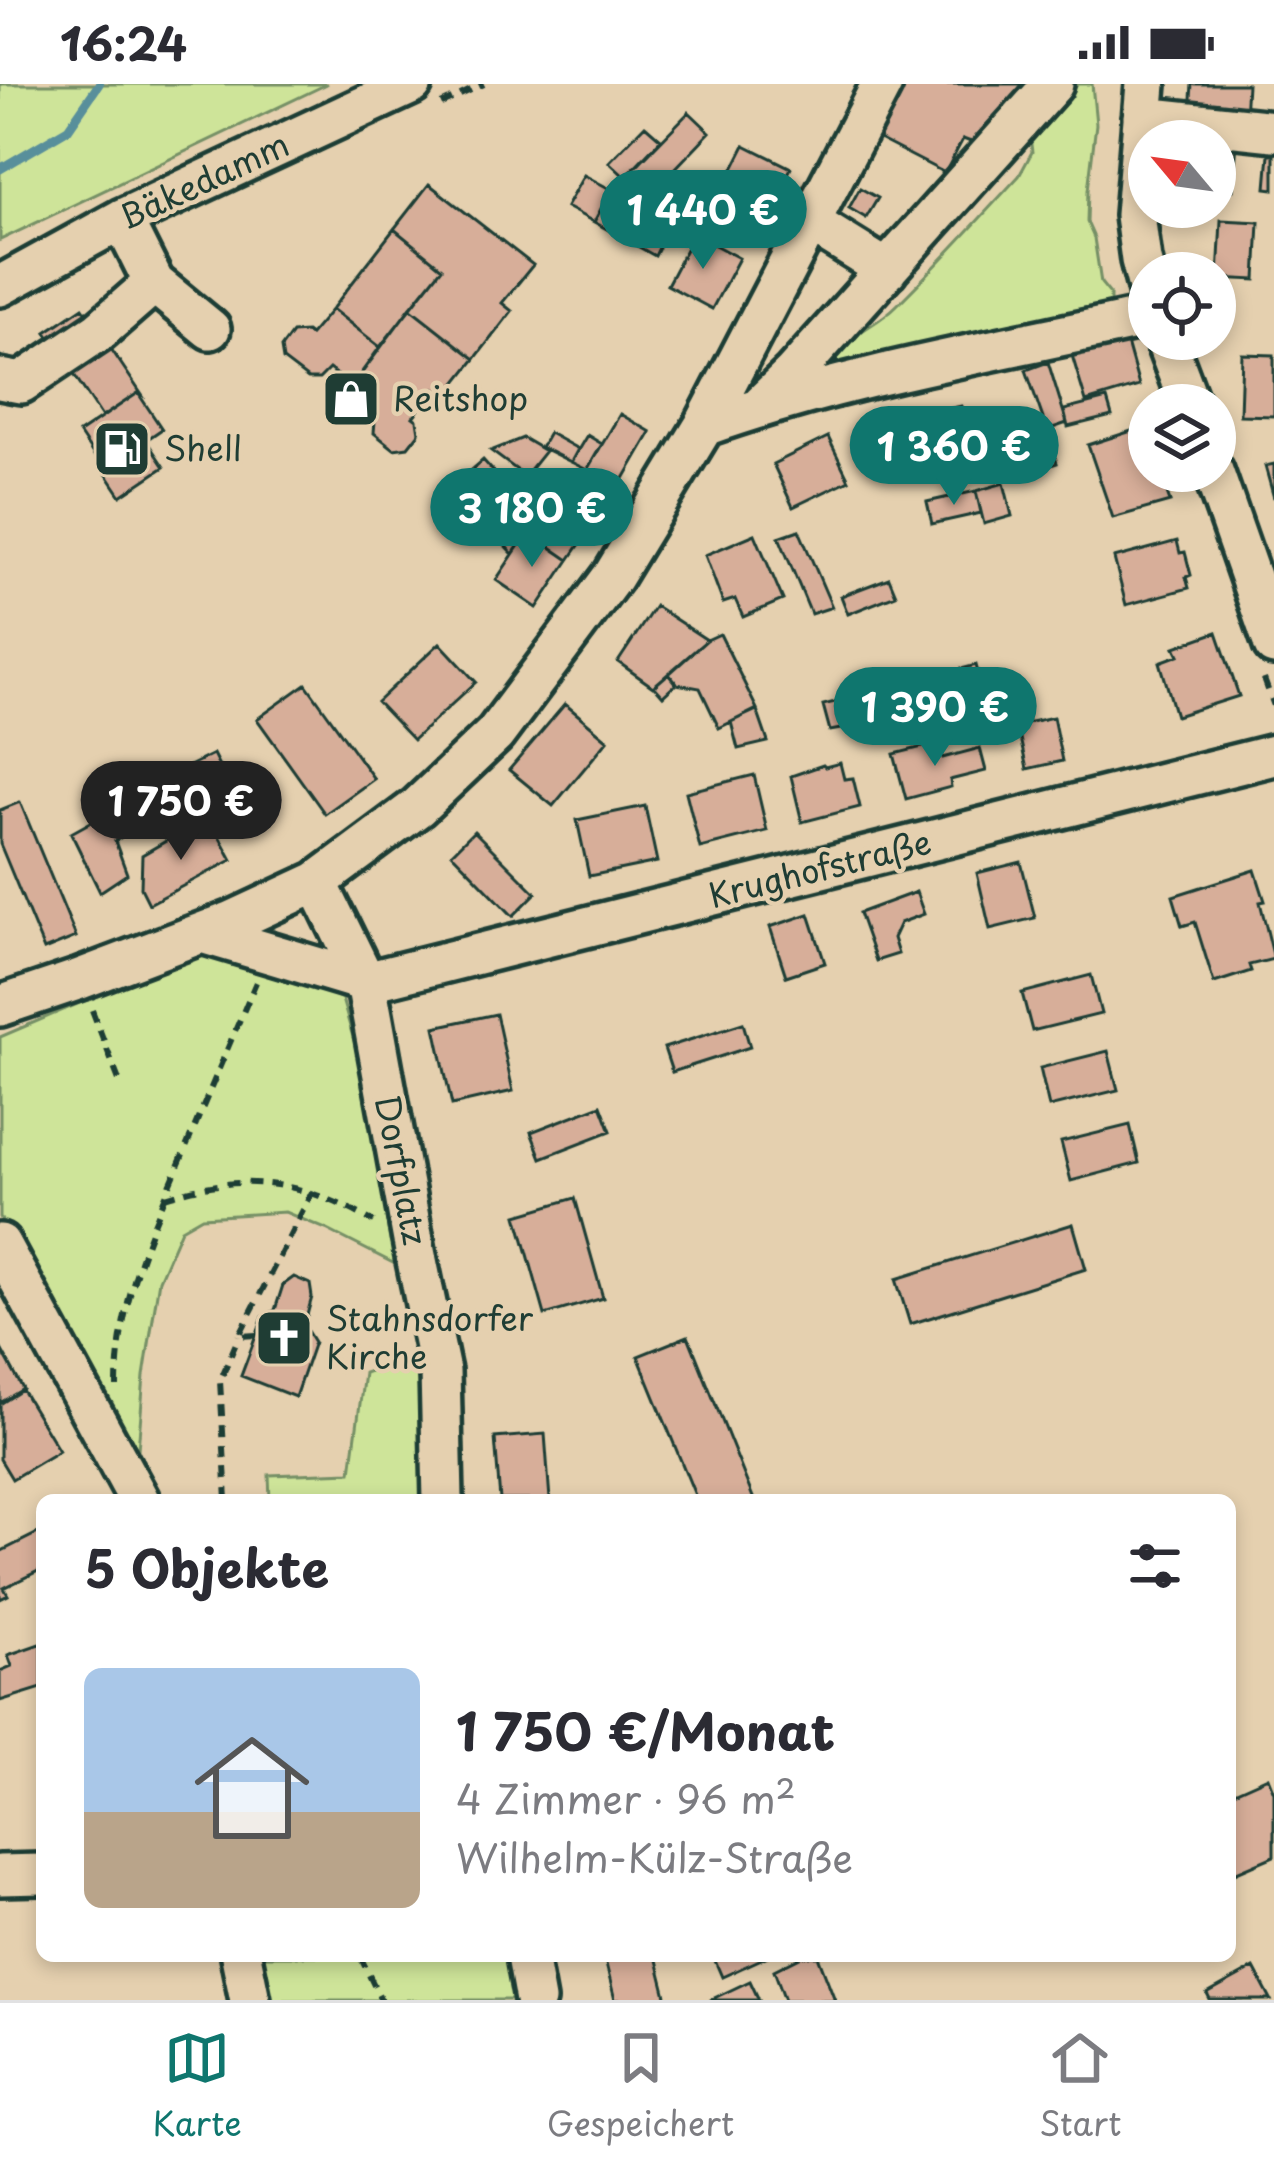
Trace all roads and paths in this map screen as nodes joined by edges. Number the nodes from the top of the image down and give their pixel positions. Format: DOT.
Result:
graph roads {
  1 [pos="412,84"];
  2 [pos="882,84"];
  3 [pos="1053,84"];
  4 [pos="1145,101"];
  5 [pos="1274,131"];
  6 [pos="122,219"];
  7 [pos="811,222"];
  8 [pos="1140,252"];
  9 [pos="887,270"];
  10 [pos="154,284"];
  11 [pos="0,286"];
  12 [pos="1128,322"];
  13 [pos="209,328"];
  14 [pos="0,379"];
  15 [pos="759,406"];
  16 [pos="704,426"];
  17 [pos="1221,492"];
  18 [pos="1274,645"];
  19 [pos="1274,755"];
  20 [pos="317,882"];
  21 [pos="202,933"];
  22 [pos="268,953"];
  23 [pos="80,979"];
  24 [pos="366,982"];
  25 [pos="1,1006"];
  26 [pos="120,1083"];
  27 [pos="311,1192"];
  28 [pos="165,1197"];
  29 [pos="0,1244"];
  30 [pos="415,1251"];
  31 [pos="256,1335"];
  32 [pos="239,1336"];
  33 [pos="117,1395"];
  34 [pos="136,1494"];
  35 [pos="226,1494"];
  36 [pos="443,1494"];
  37 [pos="36,1874"];
  38 [pos="0,1875"];
  39 [pos="242,1962"];
  40 [pos="363,1962"];
  41 [pos="528,1962"];
  42 [pos="250,2000"];
  43 [pos="382,2000"];
  44 [pos="536,2000"];
  1 -- 6 [label="street, Bäkedamm"];
  2 -- 7 [label="street"];
  3 -- 9 [label="street"];
  4 -- 5 [label="street"];
  4 -- 8 [label="street"];
  6 -- 10 [label="street"];
  6 -- 11 [label="street, Bäkedamm"];
  7 -- 9 [label="street"];
  7 -- 16 [label="street"];
  9 -- 15 [label="street"];
  10 -- 13 [label="street"];
  10 -- 14 [label="street"];
  12 -- 15 [label="street"];
  15 -- 16 [label="street"];
  16 -- 20 [label="street"];
  17 -- 18 [label="street"];
  19 -- 24 [label="street, Krughofstraße"];
  20 -- 21 [label="street"];
  20 -- 24 [label="street, Dorfplatz"];
  21 -- 22 [label="street"];
  21 -- 23 [label="street"];
  22 -- 24 [label="street"];
  22 -- 28 [label="path"];
  23 -- 25 [label="street"];
  23 -- 26 [label="path"];
  24 -- 30 [label="street, Dorfplatz"];
  27 -- 28 [label="path"];
  27 -- 30 [label="path"];
  27 -- 32 [label="path"];
  28 -- 33 [label="path"];
  29 -- 34 [label="street"];
  30 -- 36 [label="street, Dorfplatz"];
  31 -- 32 [label="path"];
  32 -- 35 [label="path"];
  37 -- 38 [label="street"];
  39 -- 42 [label="street"];
  40 -- 43 [label="path"];
  41 -- 44 [label="street"];
}
